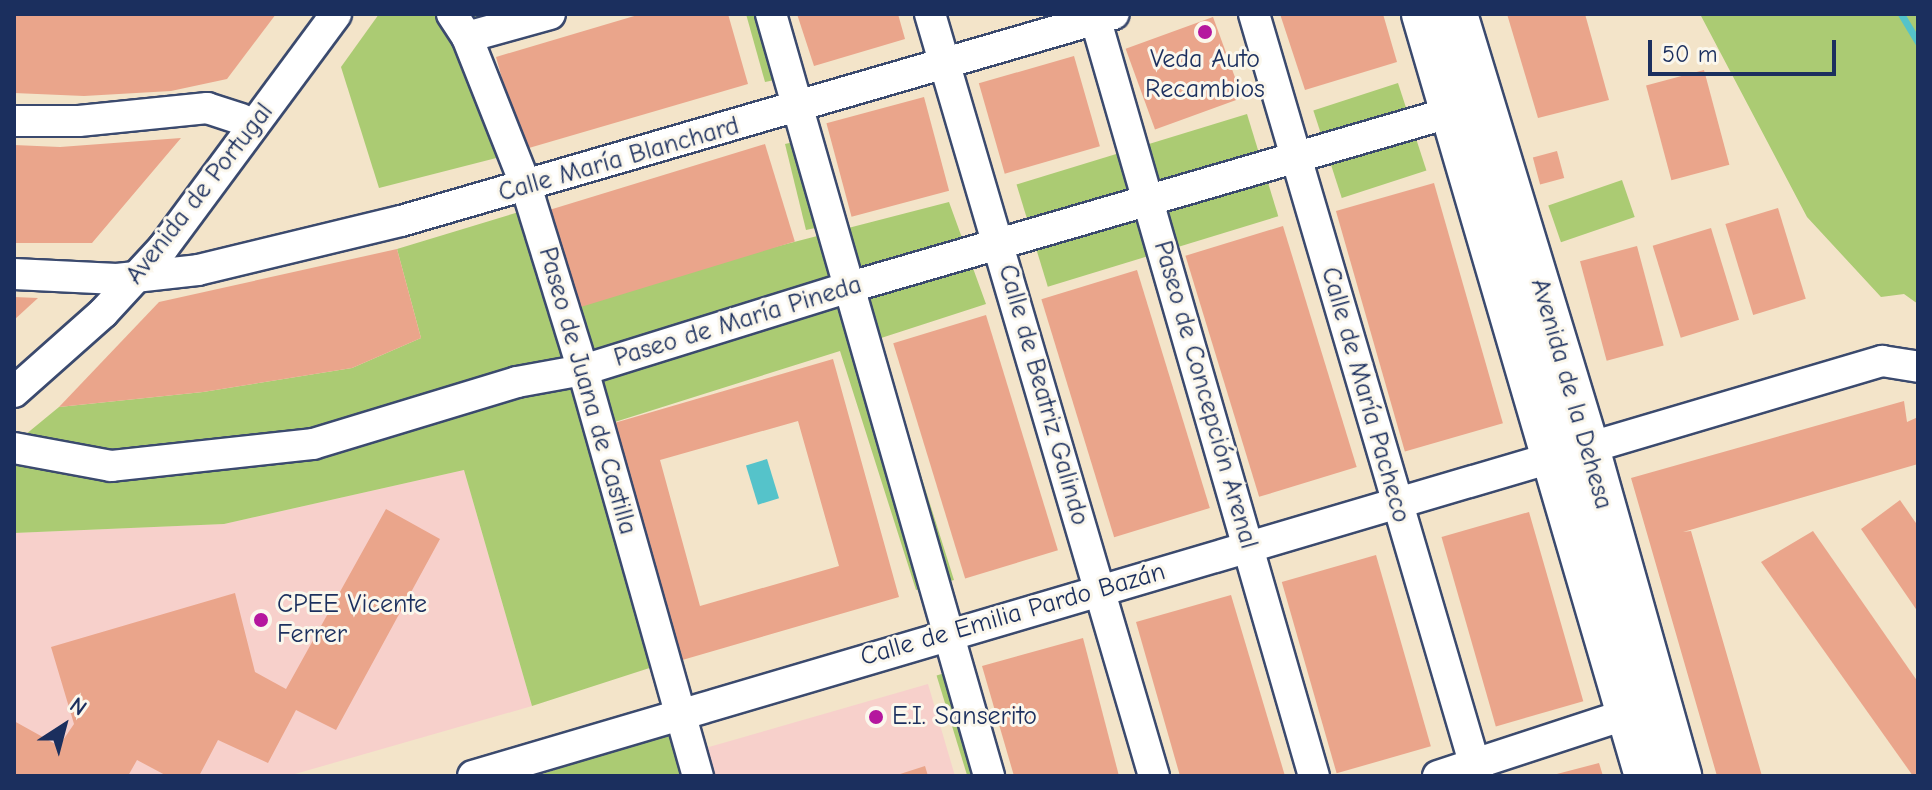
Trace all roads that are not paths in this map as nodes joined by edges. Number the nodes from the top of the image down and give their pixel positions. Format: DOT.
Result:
graph roads {
  1 [pos="318,14"];
  2 [pos="336,14"];
  3 [pos="550,14"];
  4 [pos="771,14"];
  5 [pos="930,14"];
  6 [pos="1254,14"];
  7 [pos="1423,14"];
  8 [pos="1456,14"];
  9 [pos="1102,16"];
  10 [pos="459,26"];
  11 [pos="945,65"];
  12 [pos="797,109"];
  13 [pos="1452,112"];
  14 [pos="241,119"];
  15 [pos="14,121"];
  16 [pos="1297,157"];
  17 [pos="526,186"];
  18 [pos="1148,199"];
  19 [pos="999,244"];
  20 [pos="14,274"];
  21 [pos="128,278"];
  22 [pos="847,288"];
  23 [pos="1918,367"];
  24 [pos="583,370"];
  25 [pos="14,373"];
  26 [pos="14,392"];
  27 [pos="14,448"];
  28 [pos="1571,452"];
  29 [pos="1396,504"];
  30 [pos="1248,546"];
  31 [pos="1101,590"];
  32 [pos="947,634"];
  33 [pos="679,713"];
  34 [pos="1628,714"];
  35 [pos="1476,771"];
  36 [pos="473,776"];
  37 [pos="698,776"];
  38 [pos="989,776"];
  39 [pos="1154,776"];
  40 [pos="1314,776"];
  41 [pos="1438,776"];
  42 [pos="1646,776"];
  43 [pos="1680,776"];
  1 -- 14 [label="street, Avenida de Portugal"];
  2 -- 21 [label="street, Avenida de Portugal"];
  3 -- 10 [label="street"];
  4 -- 12 [label="street"];
  5 -- 11 [label="street, Calle de Beatriz Galindo"];
  6 -- 16 [label="street, Calle de María Pacheco"];
  7 -- 13 [label="main road, Avenida de la Dehesa"];
  8 -- 28 [label="main road, Avenida de la Dehesa"];
  9 -- 11 [label="street, Calle María Blanchard"];
  9 -- 18 [label="street, Paseo de Concepción Arenal"];
  10 -- 17 [label="street, Paseo de Juana de Castilla"];
  11 -- 12 [label="street, Calle María Blanchard"];
  11 -- 19 [label="street, Calle de Beatriz Galindo"];
  12 -- 17 [label="street, Calle María Blanchard"];
  12 -- 22 [label="street"];
  13 -- 16 [label="street, Paseo de María Pineda"];
  13 -- 28 [label="main road, Avenida de la Dehesa"];
  14 -- 15 [label="street"];
  14 -- 21 [label="street, Avenida de Portugal"];
  16 -- 18 [label="street, Paseo de María Pineda"];
  16 -- 29 [label="street, Calle de María Pacheco"];
  17 -- 21 [label="street, Calle María Blanchard"];
  17 -- 24 [label="street, Paseo de Juana de Castilla"];
  18 -- 19 [label="street, Paseo de María Pineda"];
  18 -- 30 [label="street, Paseo de Concepción Arenal"];
  19 -- 22 [label="street, Paseo de María Pineda"];
  19 -- 31 [label="street, Calle de Beatriz Galindo"];
  20 -- 21 [label="street, Calle María Blanchard"];
  21 -- 25 [label="street, Avenida de Portugal"];
  21 -- 26 [label="street, Avenida de Portugal"];
  22 -- 24 [label="street, Paseo de María Pineda"];
  22 -- 32 [label="street"];
  23 -- 28 [label="street, Calle de Emilia Pardo Bazán"];
  24 -- 27 [label="street, Paseo de María Pineda"];
  24 -- 33 [label="street, Paseo de Juana de Castilla"];
  28 -- 29 [label="street, Calle de Emilia Pardo Bazán"];
  28 -- 34 [label="main road, Avenida de la Dehesa"];
  28 -- 43 [label="main road, Avenida de la Dehesa"];
  29 -- 30 [label="street, Calle de Emilia Pardo Bazán"];
  29 -- 35 [label="street, Calle de María Pacheco"];
  30 -- 31 [label="street, Calle de Emilia Pardo Bazán"];
  30 -- 40 [label="street, Paseo de Concepción Arenal"];
  31 -- 32 [label="street, Calle de Emilia Pardo Bazán"];
  31 -- 39 [label="street, Calle de Beatriz Galindo"];
  32 -- 33 [label="street, Calle de Emilia Pardo Bazán"];
  32 -- 38 [label="street"];
  33 -- 36 [label="street, Calle de Emilia Pardo Bazán"];
  33 -- 37 [label="street, Paseo de Juana de Castilla"];
  34 -- 35 [label="street"];
  34 -- 42 [label="main road, Avenida de la Dehesa"];
  35 -- 41 [label="street"];
}
